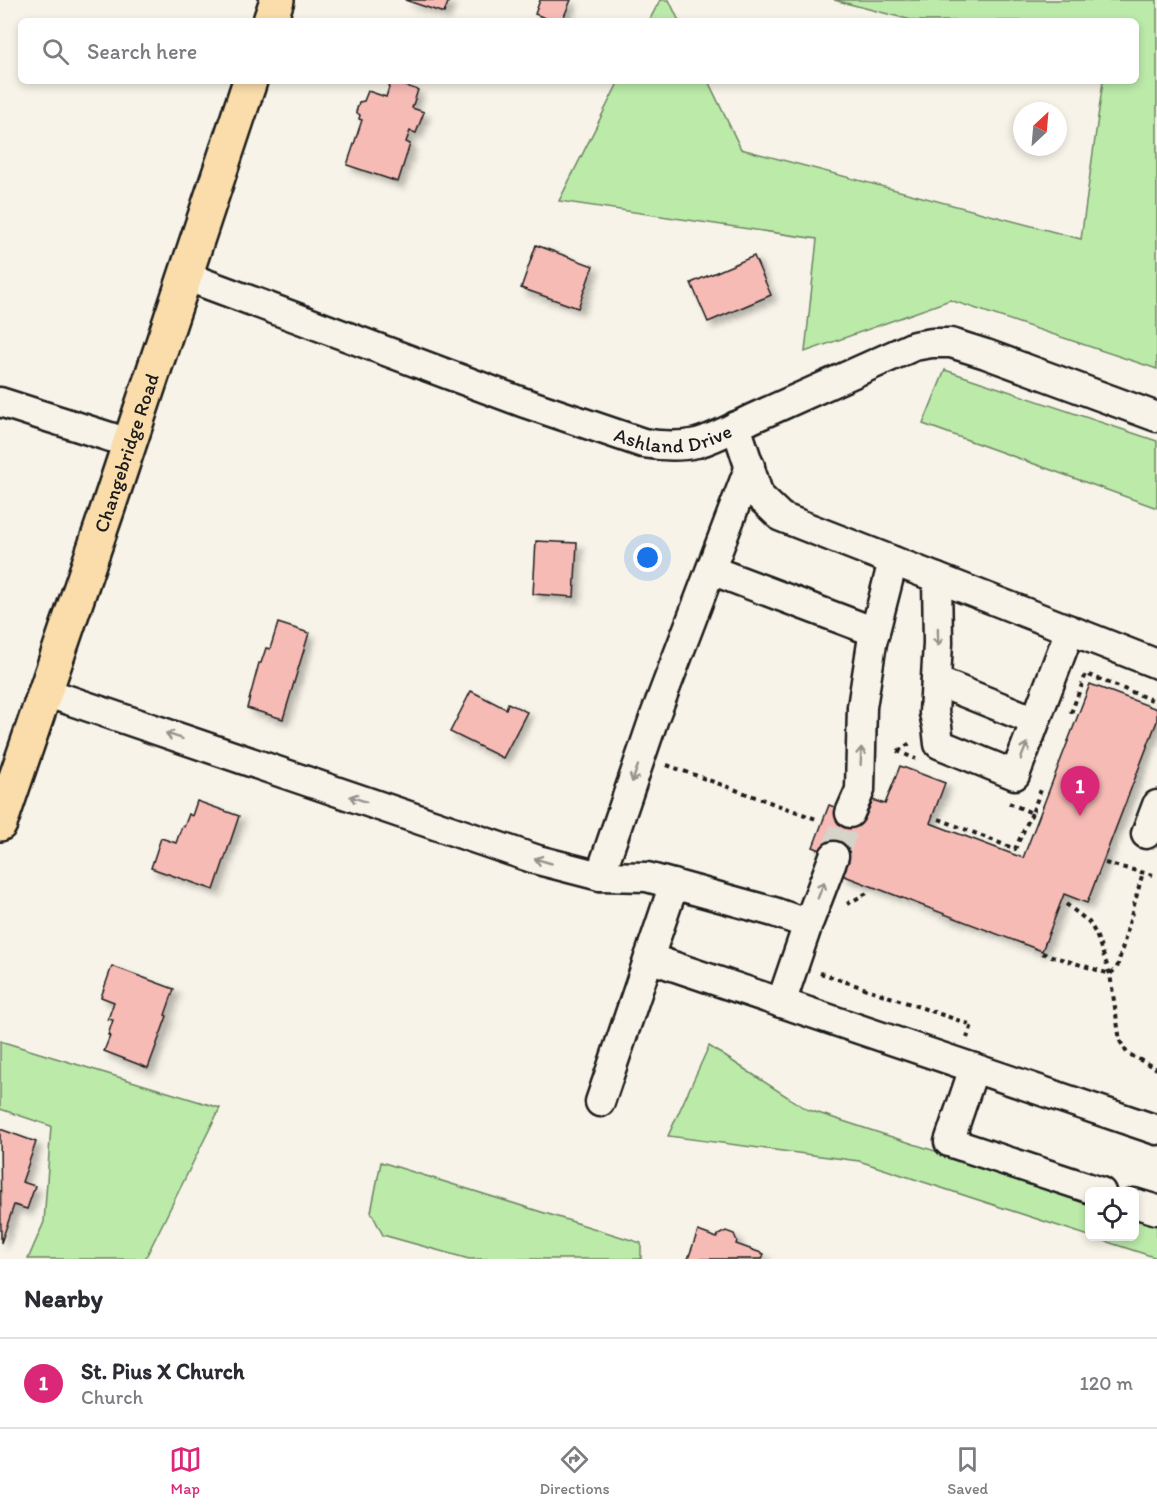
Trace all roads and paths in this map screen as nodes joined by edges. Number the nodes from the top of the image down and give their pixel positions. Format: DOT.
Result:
graph roads {
  1 [pos="277,0"];
  2 [pos="271,18"];
  3 [pos="249,84"];
  4 [pos="185,276"];
  5 [pos="0,402"];
  6 [pos="1157,417"];
  7 [pos="736,426"];
  8 [pos="129,443"];
  9 [pos="750,466"];
  10 [pos="893,561"];
  11 [pos="711,570"];
  12 [pos="937,578"];
  13 [pos="1070,630"];
  14 [pos="875,632"];
  15 [pos="1157,664"];
  16 [pos="936,681"];
  17 [pos="45,692"];
  18 [pos="1035,721"];
  19 [pos="641,756"];
  20 [pos="1157,805"];
  21 [pos="850,813"];
  22 [pos="1032,813"];
  23 [pos="939,819"];
  24 [pos="819,820"];
  25 [pos="0,824"];
  26 [pos="1146,834"];
  27 [pos="834,856"];
  28 [pos="1105,863"];
  29 [pos="1143,872"];
  30 [pos="600,876"];
  31 [pos="1157,876"];
  32 [pos="674,884"];
  33 [pos="867,893"];
  34 [pos="1066,904"];
  35 [pos="843,906"];
  36 [pos="808,924"];
  37 [pos="1042,953"];
  38 [pos="649,958"];
  39 [pos="811,970"];
  40 [pos="1110,974"];
  41 [pos="781,1003"];
  42 [pos="966,1066"];
  43 [pos="1157,1069"];
  44 [pos="600,1102"];
  45 [pos="1157,1130"];
  46 [pos="1089,1187"];
  47 [pos="1139,1205"];
  48 [pos="1157,1210"];
  1 -- 2 [label="main road"];
  3 -- 4 [label="main road, Changebridge Road"];
  4 -- 7 [label="street, Ashland Drive"];
  4 -- 8 [label="main road, Changebridge Road"];
  5 -- 8 [label="street"];
  6 -- 7 [label="street, Ashland Drive"];
  7 -- 9 [label="street"];
  8 -- 17 [label="main road, Changebridge Road"];
  9 -- 10 [label="street"];
  9 -- 11 [label="street"];
  10 -- 12 [label="street"];
  10 -- 14 [label="street"];
  11 -- 14 [label="street"];
  11 -- 19 [label="street"];
  12 -- 13 [label="street"];
  12 -- 16 [label="street, one-way"];
  13 -- 15 [label="street"];
  13 -- 18 [label="street"];
  21 -- 14 [label="street, one-way"];
  16 -- 18 [label="street"];
  16 -- 18 [label="street, one-way"];
  17 -- 25 [label="main road, Changebridge Road"];
  30 -- 17 [label="street, one-way"];
  19 -- 24 [label="path"];
  19 -- 30 [label="street, one-way"];
  20 -- 26 [label="street"];
  22 -- 23 [label="path"];
  36 -- 27 [label="street, one-way"];
  28 -- 29 [label="path"];
  29 -- 31 [label="path"];
  29 -- 40 [label="path"];
  30 -- 32 [label="street"];
  32 -- 36 [label="street"];
  32 -- 38 [label="street"];
  33 -- 35 [label="path"];
  34 -- 40 [label="path"];
  36 -- 41 [label="street"];
  37 -- 40 [label="path"];
  38 -- 41 [label="street"];
  38 -- 44 [label="street"];
  39 -- 42 [label="path"];
  40 -- 43 [label="path"];
  41 -- 42 [label="street"];
  42 -- 45 [label="street"];
  42 -- 46 [label="street"];
  47 -- 48 [label="street"];
}
